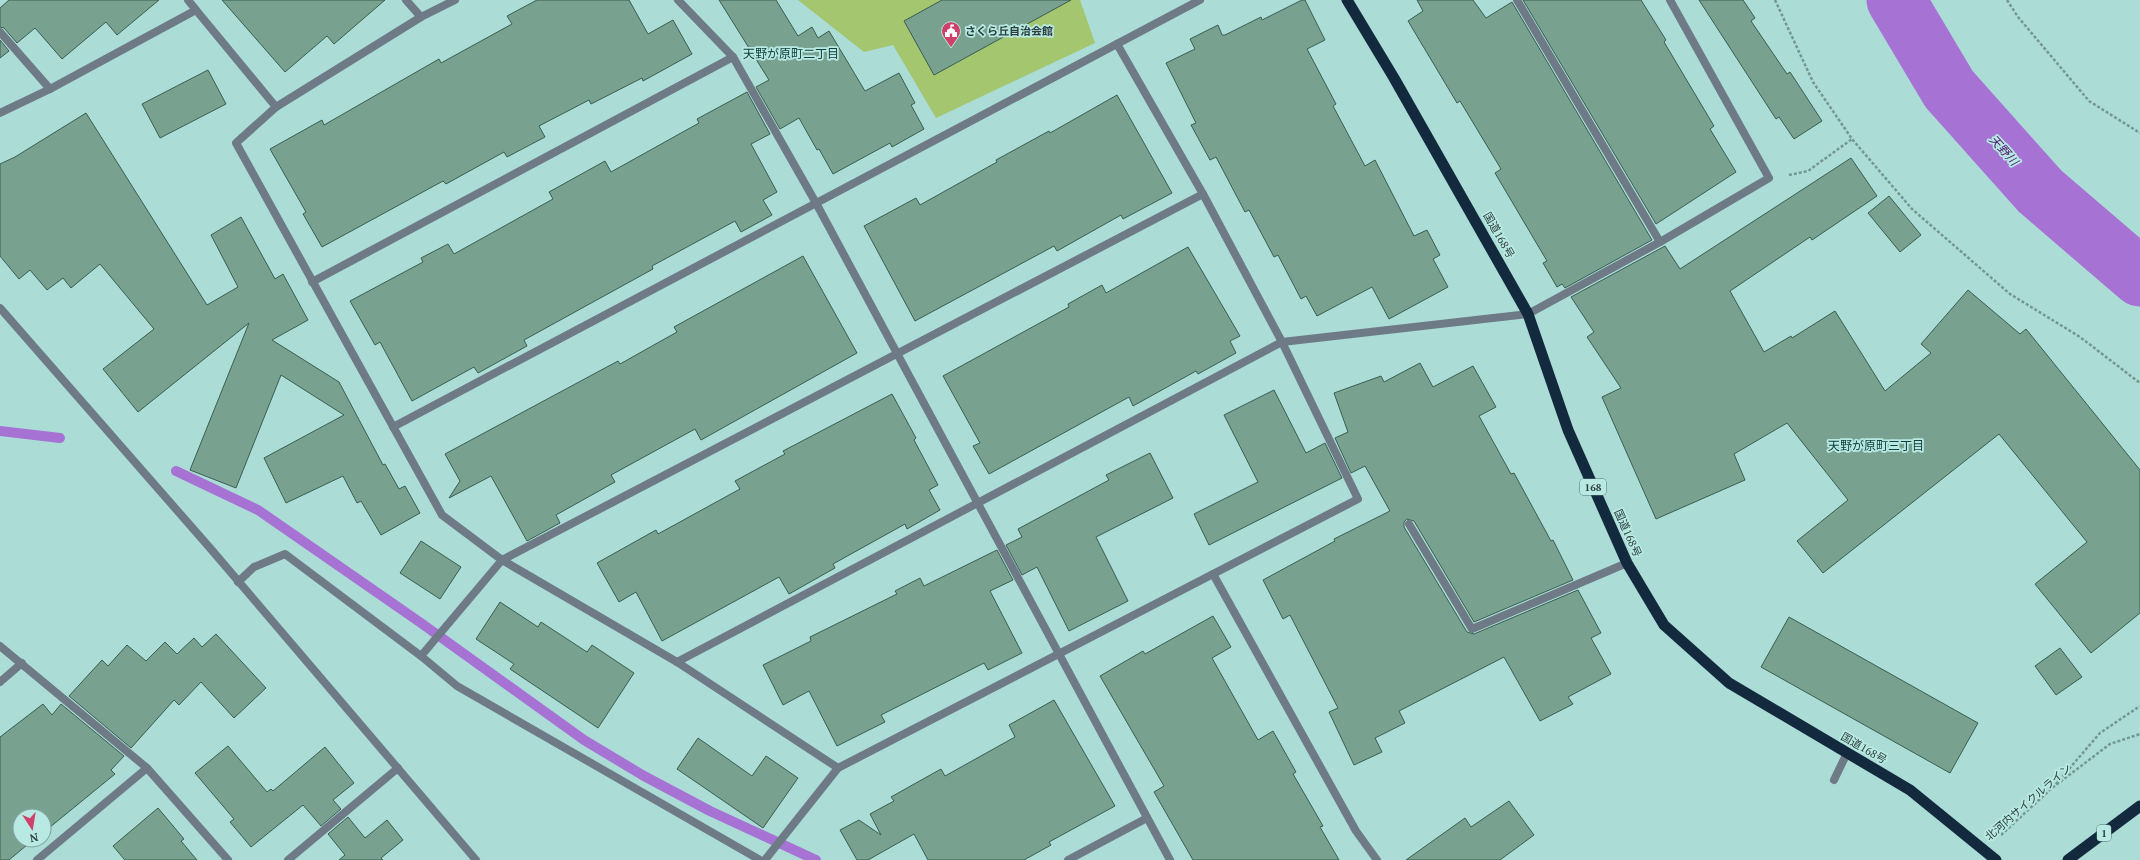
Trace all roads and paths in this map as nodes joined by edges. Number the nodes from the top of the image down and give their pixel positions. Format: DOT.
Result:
graph roads {
  1 [pos="188,0"];
  2 [pos="406,0"];
  3 [pos="455,0"];
  4 [pos="678,0"];
  5 [pos="1200,0"];
  6 [pos="1347,0"];
  7 [pos="1517,0"];
  8 [pos="1670,0"];
  9 [pos="1775,0"];
  10 [pos="2007,0"];
  11 [pos="196,10"];
  12 [pos="421,17"];
  13 [pos="0,32"];
  14 [pos="1117,44"];
  15 [pos="733,57"];
  16 [pos="50,89"];
  17 [pos="276,107"];
  18 [pos="0,113"];
  19 [pos="2140,133"];
  20 [pos="1852,139"];
  21 [pos="1769,178"];
  22 [pos="1203,194"];
  23 [pos="816,204"];
  24 [pos="1660,242"];
  25 [pos="312,282"];
  26 [pos="0,308"];
  27 [pos="1528,314"];
  28 [pos="1282,342"];
  29 [pos="897,354"];
  30 [pos="2140,383"];
  31 [pos="393,427"];
  32 [pos="978,503"];
  33 [pos="1409,524"];
  34 [pos="502,560"];
  35 [pos="1627,563"];
  36 [pos="1213,574"];
  37 [pos="238,582"];
  38 [pos="0,646"];
  39 [pos="1059,654"];
  40 [pos="421,656"];
  41 [pos="678,662"];
  42 [pos="22,663"];
  43 [pos="0,682"];
  44 [pos="2140,706"];
  45 [pos="2140,734"];
  46 [pos="1847,753"];
  47 [pos="147,768"];
  48 [pos="398,768"];
  49 [pos="838,768"];
  50 [pos="1834,780"];
  51 [pos="2052,788"];
  52 [pos="2140,806"];
  53 [pos="1147,818"];
  54 [pos="1985,849"];
  55 [pos="37,860"];
  56 [pos="228,860"];
  57 [pos="288,860"];
  58 [pos="476,860"];
  59 [pos="760,860"];
  60 [pos="765,860"];
  61 [pos="1068,860"];
  62 [pos="1170,860"];
  63 [pos="1377,860"];
  64 [pos="1996,860"];
  65 [pos="2068,860"];
  1 -- 11 [label="street"];
  2 -- 12 [label="street"];
  3 -- 12 [label="street"];
  4 -- 15 [label="street"];
  5 -- 14 [label="street"];
  6 -- 27 [label="highway, 国道168号 / 168"];
  7 -- 24 [label="street"];
  8 -- 21 [label="street"];
  9 -- 20 [label="path"];
  10 -- 19 [label="path"];
  11 -- 16 [label="street"];
  11 -- 17 [label="street"];
  12 -- 17 [label="street"];
  13 -- 16 [label="street"];
  14 -- 22 [label="street"];
  14 -- 23 [label="street"];
  15 -- 23 [label="street"];
  15 -- 25 [label="street"];
  16 -- 18 [label="street"];
  17 -- 25 [label="street"];
  20 -- 21 [label="path"];
  20 -- 30 [label="path"];
  21 -- 24 [label="street"];
  22 -- 28 [label="street"];
  22 -- 29 [label="street"];
  23 -- 29 [label="street"];
  23 -- 31 [label="street"];
  24 -- 27 [label="street"];
  25 -- 31 [label="street"];
  26 -- 37 [label="street"];
  27 -- 28 [label="street"];
  27 -- 35 [label="highway, 国道168号 / 168"];
  28 -- 32 [label="street"];
  28 -- 36 [label="street"];
  29 -- 32 [label="street"];
  29 -- 34 [label="street"];
  31 -- 34 [label="street"];
  32 -- 39 [label="street"];
  32 -- 41 [label="street"];
  33 -- 35 [label="street"];
  34 -- 40 [label="street"];
  34 -- 41 [label="street"];
  35 -- 46 [label="highway, 国道168号 / 168"];
  36 -- 39 [label="street"];
  36 -- 63 [label="street"];
  37 -- 40 [label="street"];
  37 -- 48 [label="street"];
  38 -- 42 [label="street"];
  39 -- 49 [label="street"];
  39 -- 53 [label="street"];
  40 -- 59 [label="street"];
  41 -- 49 [label="street"];
  42 -- 43 [label="street"];
  42 -- 47 [label="street"];
  44 -- 51 [label="path"];
  45 -- 51 [label="path, 北河内サイクルライン"];
  46 -- 50 [label="street"];
  46 -- 54 [label="highway, 国道168号 / 168"];
  47 -- 55 [label="street"];
  47 -- 56 [label="street"];
  48 -- 57 [label="street"];
  48 -- 58 [label="street"];
  49 -- 60 [label="street"];
  51 -- 54 [label="path, 北河内サイクルライン"];
  52 -- 65 [label="highway, 1"];
  53 -- 61 [label="street"];
  53 -- 62 [label="street"];
  54 -- 64 [label="highway, 国道168号 / 168"];
}
